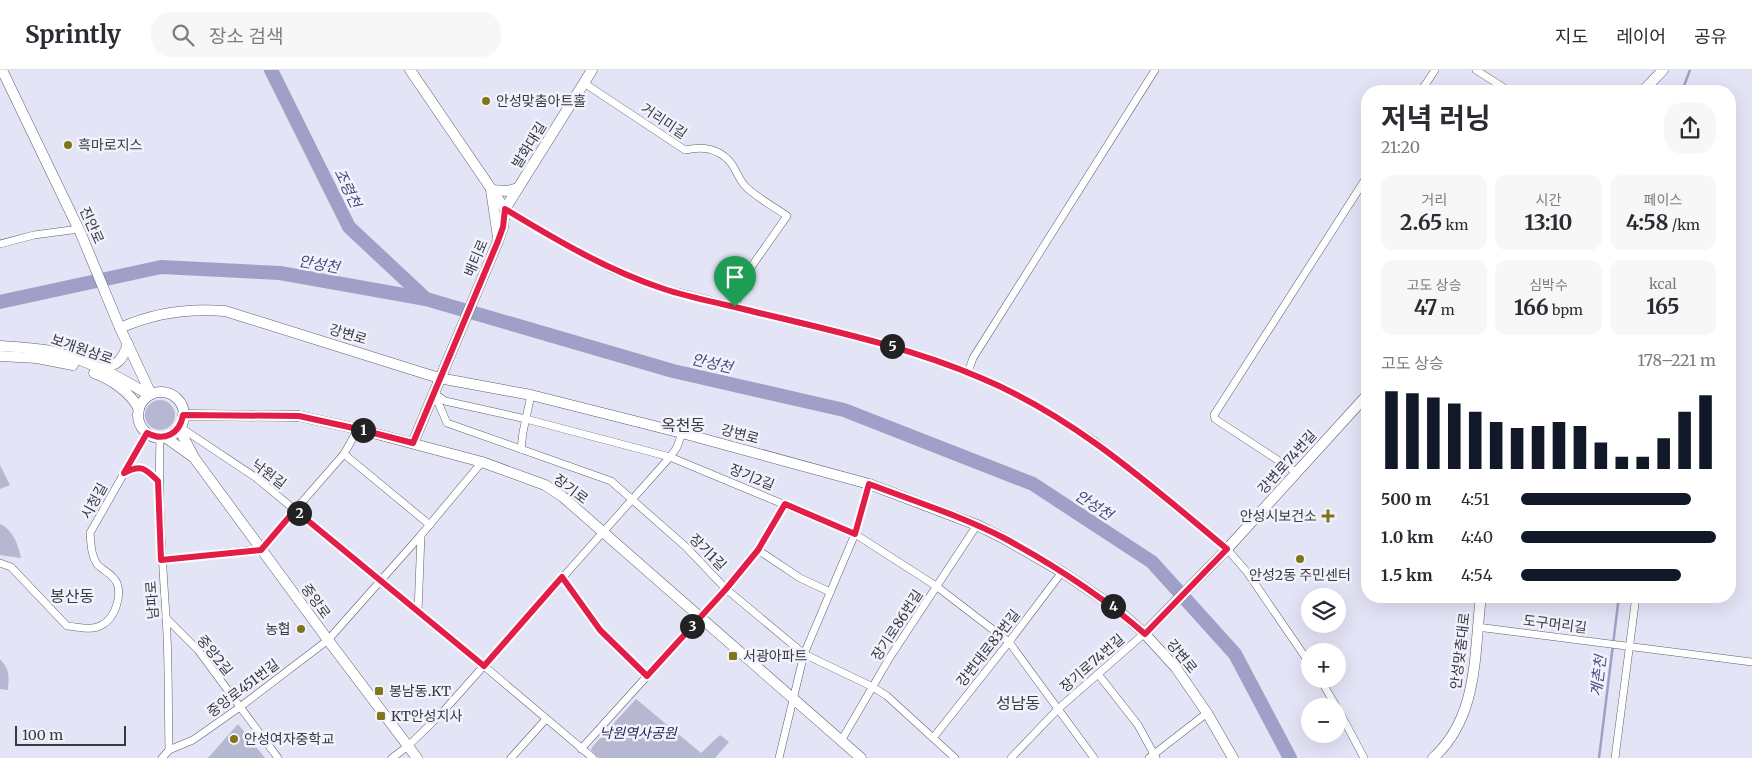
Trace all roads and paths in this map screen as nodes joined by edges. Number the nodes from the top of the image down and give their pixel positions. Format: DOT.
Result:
graph roads {
  1 [pos="2,70"];
  2 [pos="410,70"];
  3 [pos="592,70"];
  4 [pos="1156,70"];
  5 [pos="1435,70"];
  6 [pos="1476,70"];
  7 [pos="1663,70"];
  8 [pos="584,83"];
  9 [pos="1425,85"];
  10 [pos="1500,85"];
  11 [pos="1649,85"];
  12 [pos="1361,186"];
  13 [pos="518,188"];
  14 [pos="491,190"];
  15 [pos="505,209"];
  16 [pos="499,225"];
  17 [pos="80,231"];
  18 [pos="0,244"];
  19 [pos="735,307"];
  20 [pos="120,328"];
  21 [pos="128,344"];
  22 [pos="0,346"];
  23 [pos="0,356"];
  24 [pos="100,369"];
  25 [pos="968,372"];
  26 [pos="441,375"];
  27 [pos="434,393"];
  28 [pos="150,395"];
  29 [pos="531,395"];
  30 [pos="1361,402"];
  31 [pos="139,409"];
  32 [pos="183,415"];
  33 [pos="526,419"];
  34 [pos="179,428"];
  35 [pos="358,429"];
  36 [pos="147,433"];
  37 [pos="682,433"];
  38 [pos="163,437"];
  39 [pos="413,443"];
  40 [pos="521,449"];
  41 [pos="344,454"];
  42 [pos="670,457"];
  43 [pos="195,459"];
  44 [pos="482,462"];
  45 [pos="1296,472"];
  46 [pos="124,473"];
  47 [pos="158,481"];
  48 [pos="869,484"];
  49 [pos="632,500"];
  50 [pos="785,504"];
  51 [pos="295,510"];
  52 [pos="430,525"];
  53 [pos="977,525"];
  54 [pos="602,532"];
  55 [pos="855,534"];
  56 [pos="421,535"];
  57 [pos="1227,549"];
  58 [pos="261,550"];
  59 [pos="758,550"];
  60 [pos="161,560"];
  61 [pos="0,563"];
  62 [pos="1062,572"];
  63 [pos="562,577"];
  64 [pos="382,581"];
  65 [pos="936,586"];
  66 [pos="726,589"];
  67 [pos="830,592"];
  68 [pos="1480,603"];
  69 [pos="1635,603"];
  70 [pos="418,612"];
  71 [pos="700,617"];
  72 [pos="166,618"];
  73 [pos="1477,627"];
  74 [pos="1147,632"];
  75 [pos="328,640"];
  76 [pos="1009,642"];
  77 [pos="1627,646"];
  78 [pos="1301,651"];
  79 [pos="804,654"];
  80 [pos="1752,662"];
  81 [pos="484,666"];
  82 [pos="1098,674"];
  83 [pos="647,676"];
  84 [pos="873,687"];
  85 [pos="792,698"];
  86 [pos="240,708"];
  87 [pos="1058,709"];
  88 [pos="1207,713"];
  89 [pos="546,719"];
  90 [pos="1346,725"];
  91 [pos="933,738"];
  92 [pos="842,741"];
  93 [pos="408,746"];
  94 [pos="581,749"];
  95 [pos="169,750"];
  96 [pos="1153,757"];
  97 [pos="162,758"];
  98 [pos="278,758"];
  99 [pos="392,758"];
  100 [pos="418,758"];
  101 [pos="511,758"];
  102 [pos="593,758"];
  103 [pos="779,758"];
  104 [pos="861,758"];
  105 [pos="954,758"];
  106 [pos="1010,758"];
  107 [pos="1094,758"];
  108 [pos="1233,758"];
  109 [pos="1364,758"];
  110 [pos="1432,758"];
  111 [pos="1615,758"];
  1 -- 17 [label="main road, 진안로"];
  2 -- 14 [label="main road"];
  3 -- 8 [label="main road, 발화대길"];
  4 -- 25 [label="street"];
  5 -- 9 [label="street"];
  6 -- 10 [label="street"];
  7 -- 11 [label="main road"];
  8 -- 13 [label="main road, 발화대길"];
  8 -- 19 [label="street, 거리미길"];
  12 -- 45 [label="street"];
  13 -- 14 [label="main road"];
  13 -- 15 [label="main road, 발화대길"];
  14 -- 15 [label="main road"];
  14 -- 16 [label="main road"];
  15 -- 16 [label="main road, 배티로"];
  15 -- 19 [label="street"];
  16 -- 26 [label="main road, 배티로"];
  17 -- 18 [label="street"];
  17 -- 20 [label="main road, 진안로"];
  19 -- 25 [label="street"];
  20 -- 21 [label="main road, 진안로"];
  20 -- 26 [label="main road, 강변로"];
  21 -- 24 [label="main road"];
  21 -- 28 [label="main road, 진안로"];
  22 -- 24 [label="main road, 보개원삼로"];
  23 -- 31 [label="main road, 보개원삼로"];
  24 -- 28 [label="main road, 보개원삼로"];
  25 -- 57 [label="street"];
  26 -- 27 [label="main road, 배티로"];
  26 -- 29 [label="main road, 강변로"];
  27 -- 33 [label="street, 장기2길"];
  27 -- 39 [label="main road, 배티로"];
  27 -- 40 [label="street, 장기1길"];
  28 -- 31 [label="main road"];
  28 -- 32 [label="main road"];
  29 -- 33 [label="street"];
  29 -- 37 [label="main road, 강변로"];
  30 -- 45 [label="main road, 강변로74번길"];
  31 -- 36 [label="main road"];
  32 -- 34 [label="main road"];
  32 -- 35 [label="main road, 장기로"];
  33 -- 40 [label="street"];
  33 -- 42 [label="street, 장기2길"];
  34 -- 38 [label="main road"];
  34 -- 43 [label="main road, 중앙로"];
  34 -- 51 [label="street, 낙원길"];
  35 -- 39 [label="main road, 장기로"];
  35 -- 41 [label="street"];
  36 -- 38 [label="main road"];
  36 -- 46 [label="street, 시청길"];
  37 -- 42 [label="street"];
  37 -- 48 [label="main road, 강변로"];
  38 -- 43 [label="main road, 중앙로"];
  38 -- 47 [label="street, 남파로"];
  39 -- 44 [label="main road, 장기로"];
  40 -- 49 [label="street, 장기1길"];
  41 -- 51 [label="street"];
  41 -- 52 [label="street"];
  42 -- 49 [label="street"];
  42 -- 50 [label="street, 장기2길"];
  43 -- 58 [label="main road, 중앙로"];
  44 -- 52 [label="street, 중앙로451번길"];
  44 -- 54 [label="main road, 장기로"];
  45 -- 57 [label="main road, 강변로74번길"];
  46 -- 47 [label="street"];
  46 -- 61 [label="street, 시청길"];
  47 -- 60 [label="street, 남파로"];
  48 -- 53 [label="main road, 강변로"];
  48 -- 55 [label="street"];
  49 -- 54 [label="street"];
  49 -- 66 [label="street, 장기1길"];
  50 -- 55 [label="street, 장기2길"];
  50 -- 59 [label="street"];
  51 -- 58 [label="street"];
  51 -- 64 [label="street, 낙원길"];
  52 -- 56 [label="street, 중앙로451번길"];
  53 -- 62 [label="main road, 강변로"];
  53 -- 65 [label="street, 장기로86번길"];
  54 -- 63 [label="street"];
  54 -- 71 [label="main road, 장기로"];
  55 -- 65 [label="street, 장기2길"];
  55 -- 67 [label="street"];
  56 -- 64 [label="street, 중앙로451번길"];
  56 -- 70 [label="street"];
  57 -- 74 [label="main road, 강변로74번길"];
  57 -- 78 [label="street"];
  58 -- 60 [label="street"];
  58 -- 75 [label="main road, 중앙로"];
  59 -- 66 [label="street"];
  59 -- 67 [label="street"];
  60 -- 72 [label="street, 남파로"];
  62 -- 74 [label="main road, 강변로"];
  62 -- 76 [label="street, 강변대로83번길"];
  63 -- 81 [label="street"];
  63 -- 83 [label="street"];
  64 -- 70 [label="street, 낙원길"];
  64 -- 75 [label="street, 중앙로451번길"];
  65 -- 76 [label="street, 장기2길"];
  65 -- 84 [label="street, 장기로86번길"];
  66 -- 71 [label="street"];
  66 -- 79 [label="street, 장기1길"];
  67 -- 79 [label="street"];
  68 -- 73 [label="main road, 안성맞춤대로"];
  69 -- 77 [label="street"];
  70 -- 81 [label="street, 낙원길"];
  71 -- 83 [label="street"];
  71 -- 85 [label="main road, 장기로"];
  72 -- 86 [label="street, 중앙2길"];
  72 -- 95 [label="street, 남파로"];
  73 -- 77 [label="street, 도구머리길"];
  73 -- 110 [label="main road, 안성맞춤대로"];
  74 -- 82 [label="street, 장기로74번길"];
  74 -- 88 [label="main road, 강변로"];
  75 -- 86 [label="street, 중앙로451번길"];
  75 -- 93 [label="main road, 중앙로"];
  76 -- 87 [label="street, 장기2길"];
  76 -- 91 [label="street, 강변대로83번길"];
  77 -- 80 [label="street, 도구머리길"];
  77 -- 111 [label="street"];
  79 -- 84 [label="street, 장기1길"];
  79 -- 85 [label="street"];
  81 -- 89 [label="street, 낙원길"];
  81 -- 93 [label="street"];
  82 -- 87 [label="street, 장기로74번길"];
  82 -- 96 [label="street"];
  83 -- 94 [label="street"];
  84 -- 91 [label="street, 장기1길"];
  84 -- 92 [label="street, 장기로86번길"];
  85 -- 92 [label="main road, 장기로"];
  85 -- 103 [label="street"];
  86 -- 95 [label="street, 중앙로451번길"];
  86 -- 98 [label="street, 중앙2길"];
  87 -- 106 [label="street, 장기로74번길"];
  87 -- 107 [label="street, 장기2길"];
  88 -- 96 [label="street"];
  88 -- 108 [label="main road, 강변로"];
  89 -- 94 [label="street, 낙원길"];
  89 -- 101 [label="street"];
  90 -- 109 [label="street"];
  91 -- 105 [label="street, 장기1길"];
  92 -- 104 [label="main road, 장기로"];
  93 -- 99 [label="street"];
  93 -- 100 [label="main road, 중앙로"];
  94 -- 102 [label="street, 낙원길"];
  95 -- 97 [label="street"];
}
